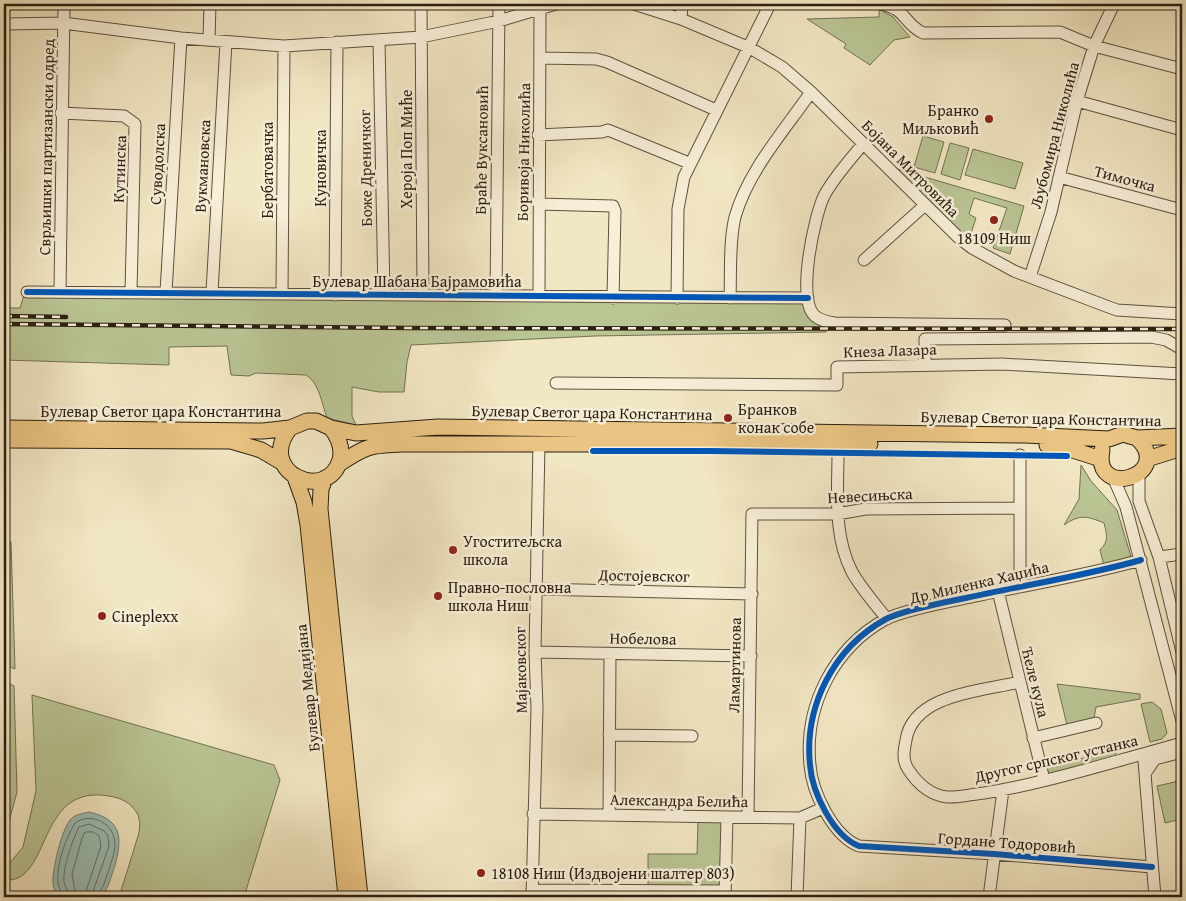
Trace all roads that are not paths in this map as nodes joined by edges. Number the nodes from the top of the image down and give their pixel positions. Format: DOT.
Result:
graph roads {
  1 [pos="64,4"];
  2 [pos="210,4"];
  3 [pos="421,4"];
  4 [pos="499,4"];
  5 [pos="556,4"];
  6 [pos="634,4"];
  7 [pos="682,4"];
  8 [pos="770,4"];
  9 [pos="881,4"];
  10 [pos="1114,4"];
  11 [pos="540,8"];
  12 [pos="681,19"];
  13 [pos="499,22"];
  14 [pos="63,23"];
  15 [pos="4,24"];
  16 [pos="421,37"];
  17 [pos="180,38"];
  18 [pos="209,40"];
  19 [pos="379,40"];
  20 [pos="226,42"];
  21 [pos="337,42"];
  22 [pos="284,46"];
  23 [pos="1094,46"];
  24 [pos="750,48"];
  25 [pos="541,58"];
  26 [pos="1182,69"];
  27 [pos="811,92"];
  28 [pos="1077,101"];
  29 [pos="716,110"];
  30 [pos="61,113"];
  31 [pos="1182,130"];
  32 [pos="538,135"];
  33 [pos="863,144"];
  34 [pos="689,162"];
  35 [pos="1059,177"];
  36 [pos="539,204"];
  37 [pos="925,205"];
  38 [pos="1182,210"];
  39 [pos="864,260"];
  40 [pos="1030,277"];
  41 [pos="60,291"];
  42 [pos="27,292"];
  43 [pos="131,292"];
  44 [pos="166,292"];
  45 [pos="212,292"];
  46 [pos="282,294"];
  47 [pos="384,294"];
  48 [pos="335,295"];
  49 [pos="423,295"];
  50 [pos="496,296"];
  51 [pos="539,296"];
  52 [pos="613,298"];
  53 [pos="678,298"];
  54 [pos="730,298"];
  55 [pos="808,298"];
  56 [pos="1182,314"];
  57 [pos="1005,325"];
  58 [pos="1182,348"];
  59 [pos="925,365"];
  60 [pos="1182,374"];
  61 [pos="556,383"];
  62 [pos="4,428"];
  63 [pos="290,428"];
  64 [pos="331,428"];
  65 [pos="1137,438"];
  66 [pos="1180,438"];
  67 [pos="1109,439"];
  68 [pos="4,440"];
  69 [pos="539,443"];
  70 [pos="838,453"];
  71 [pos="1020,455"];
  72 [pos="1101,459"];
  73 [pos="1147,459"];
  74 [pos="283,463"];
  75 [pos="339,464"];
  76 [pos="1139,474"];
  77 [pos="295,477"];
  78 [pos="1113,477"];
  79 [pos="325,478"];
  80 [pos="1020,508"];
  81 [pos="752,514"];
  82 [pos="837,514"];
  83 [pos="1182,554"];
  84 [pos="1159,558"];
  85 [pos="1141,560"];
  86 [pos="1020,587"];
  87 [pos="536,589"];
  88 [pos="998,591"];
  89 [pos="752,594"];
  90 [pos="886,619"];
  91 [pos="535,652"];
  92 [pos="1182,652"];
  93 [pos="610,654"];
  94 [pos="751,656"];
  95 [pos="1019,682"];
  96 [pos="1182,721"];
  97 [pos="1096,723"];
  98 [pos="609,735"];
  99 [pos="692,736"];
  100 [pos="1033,738"];
  101 [pos="1181,746"];
  102 [pos="1150,752"];
  103 [pos="1146,772"];
  104 [pos="1044,780"];
  105 [pos="1002,790"];
  106 [pos="823,808"];
  107 [pos="533,814"];
  108 [pos="609,815"];
  109 [pos="727,817"];
  110 [pos="748,817"];
  111 [pos="800,818"];
  112 [pos="860,846"];
  113 [pos="994,854"];
  114 [pos="1152,867"];
  115 [pos="532,894"];
  116 [pos="595,894"];
  117 [pos="725,894"];
  118 [pos="346,897"];
  119 [pos="360,897"];
  120 [pos="796,897"];
  121 [pos="989,897"];
  122 [pos="1155,897"];
  1 -- 14 [label="street, Сврљишки партизански одред"];
  2 -- 18 [label="street"];
  3 -- 16 [label="street, Хероја Поп Миће"];
  4 -- 13 [label="street, Браће Вуксановић"];
  5 -- 11 [label="street"];
  6 -- 12 [label="street, Бојана Митровића"];
  7 -- 12 [label="street"];
  8 -- 24 [label="street"];
  9 -- 23 [label="street"];
  10 -- 23 [label="street, Љубомира Николића"];
  11 -- 13 [label="street"];
  11 -- 25 [label="street, Боривоја Николића"];
  12 -- 24 [label="street, Бојана Митровића"];
  13 -- 16 [label="street"];
  13 -- 50 [label="street, Браће Вуксановић"];
  14 -- 15 [label="street"];
  14 -- 17 [label="street"];
  14 -- 30 [label="street, Сврљишки партизански одред"];
  16 -- 19 [label="street"];
  16 -- 49 [label="street, Хероја Поп Миће"];
  17 -- 18 [label="street"];
  17 -- 44 [label="street, Суводолска"];
  18 -- 20 [label="street"];
  19 -- 21 [label="street"];
  19 -- 47 [label="street, Боже Дреничког"];
  20 -- 22 [label="street"];
  20 -- 45 [label="street, Вукмановска"];
  21 -- 22 [label="street"];
  21 -- 48 [label="street, Куновичка"];
  22 -- 46 [label="street, Бербатовачка"];
  23 -- 26 [label="street"];
  23 -- 28 [label="street, Љубомира Николића"];
  24 -- 27 [label="street, Бојана Митровића"];
  24 -- 29 [label="street"];
  25 -- 29 [label="street"];
  25 -- 32 [label="street, Боривоја Николића"];
  27 -- 33 [label="street, Бојана Митровића"];
  27 -- 54 [label="street"];
  28 -- 31 [label="street"];
  28 -- 35 [label="street, Љубомира Николића"];
  29 -- 34 [label="street"];
  30 -- 41 [label="street, Сврљишки партизански одред"];
  30 -- 43 [label="street, Кутинска"];
  32 -- 34 [label="street"];
  32 -- 36 [label="street, Боривоја Николића"];
  33 -- 37 [label="street, Бојана Митровића"];
  33 -- 55 [label="street"];
  34 -- 53 [label="street"];
  35 -- 38 [label="street, Тимочка"];
  35 -- 40 [label="street, Љубомира Николића"];
  36 -- 51 [label="street, Боривоја Николића"];
  36 -- 52 [label="street"];
  37 -- 39 [label="street"];
  37 -- 40 [label="street, Бојана Митровића"];
  40 -- 56 [label="street, Бојана Митровића"];
  41 -- 42 [label="street, Булевар Шабана Бајрамовића"];
  41 -- 43 [label="street, Булевар Шабана Бајрамовића"];
  43 -- 44 [label="street, Булевар Шабана Бајрамовића"];
  44 -- 45 [label="street, Булевар Шабана Бајрамовића"];
  45 -- 46 [label="street, Булевар Шабана Бајрамовића"];
  46 -- 48 [label="street, Булевар Шабана Бајрамовића"];
  47 -- 48 [label="street, Булевар Шабана Бајрамовића"];
  47 -- 49 [label="street, Булевар Шабана Бајрамовића"];
  49 -- 50 [label="street, Булевар Шабана Бајрамовића"];
  50 -- 51 [label="street, Булевар Шабана Бајрамовића"];
  51 -- 52 [label="street, Булевар Шабана Бајрамовића"];
  52 -- 53 [label="street, Булевар Шабана Бајрамовића"];
  53 -- 54 [label="street, Булевар Шабана Бајрамовића"];
  54 -- 55 [label="street, Булевар Шабана Бајрамовића"];
  55 -- 57 [label="street"];
  58 -- 59 [label="street"];
  59 -- 60 [label="street, Кнеза Лазара"];
  59 -- 61 [label="street, Кнеза Лазара"];
  62 -- 63 [label="main road, Булевар Светог цара Константина"];
  63 -- 64 [label="main road, Булевар Светог цара Константина"];
  63 -- 74 [label="main road"];
  64 -- 67 [label="main road, Булевар Светог цара Константина"];
  64 -- 75 [label="main road"];
  65 -- 66 [label="main road, Булевар Светог цара Константина"];
  65 -- 67 [label="main road, Булевар Светог цара Константина"];
  65 -- 73 [label="main road"];
  66 -- 73 [label="main road, Булевар Светог цара Константина"];
  67 -- 72 [label="main road"];
  68 -- 74 [label="main road, Булевар Светог цара Константина"];
  69 -- 72 [label="main road, Булевар Светог цара Константина"];
  69 -- 75 [label="main road, Булевар Светог цара Константина"];
  69 -- 87 [label="street, Мајаковског"];
  70 -- 82 [label="street"];
  71 -- 80 [label="street"];
  72 -- 78 [label="main road"];
  73 -- 76 [label="main road"];
  74 -- 77 [label="main road"];
  75 -- 79 [label="main road"];
  76 -- 78 [label="main road"];
  76 -- 84 [label="street"];
  77 -- 79 [label="main road"];
  77 -- 118 [label="main road, Булевар Медијана"];
  78 -- 85 [label="street"];
  79 -- 119 [label="main road, Булевар Медијана"];
  80 -- 82 [label="street, Невесињска"];
  80 -- 86 [label="street"];
  81 -- 82 [label="street, Невесињска"];
  81 -- 89 [label="street, Ламартинова"];
  82 -- 90 [label="street"];
  83 -- 84 [label="street"];
  84 -- 92 [label="street"];
  85 -- 86 [label="street, Др Миленка Хаџића"];
  85 -- 96 [label="street"];
  86 -- 88 [label="street, Др Миленка Хаџића"];
  87 -- 89 [label="street, Достојевског"];
  87 -- 91 [label="street, Мајаковског"];
  88 -- 90 [label="street, Др Миленка Хаџића"];
  88 -- 95 [label="street, Ћеле кула"];
  89 -- 94 [label="street, Ламартинова"];
  90 -- 106 [label="street, Др Миленка Хаџића"];
  91 -- 93 [label="street, Нобелова"];
  91 -- 107 [label="street, Мајаковског"];
  93 -- 94 [label="street, Нобелова"];
  93 -- 98 [label="street"];
  94 -- 110 [label="street, Ламартинова"];
  95 -- 100 [label="street, Ћеле кула"];
  95 -- 105 [label="street, Другог српског устанка"];
  97 -- 100 [label="street"];
  98 -- 99 [label="street"];
  98 -- 108 [label="street"];
  100 -- 104 [label="street, Ћеле кула"];
  101 -- 102 [label="street, Другог српског устанка"];
  101 -- 103 [label="street"];
  102 -- 103 [label="street"];
  102 -- 104 [label="street, Другог српског устанка"];
  103 -- 114 [label="street"];
  104 -- 105 [label="street, Другог српског устанка"];
  105 -- 113 [label="street"];
  106 -- 111 [label="street, Александра Белића"];
  106 -- 112 [label="street, Др Миленка Хаџића"];
  107 -- 108 [label="street, Александра Белића"];
  107 -- 115 [label="street, Мајаковског"];
  108 -- 109 [label="street, Александра Белића"];
  109 -- 110 [label="street, Александра Белића"];
  109 -- 117 [label="street"];
  110 -- 111 [label="street, Александра Белића"];
  111 -- 120 [label="street"];
  112 -- 113 [label="street, Гордане Тодоровић"];
  113 -- 114 [label="street, Гордане Тодоровић"];
  113 -- 121 [label="street"];
  114 -- 122 [label="street"];
  115 -- 116 [label="street"];
  116 -- 117 [label="street"];
}
